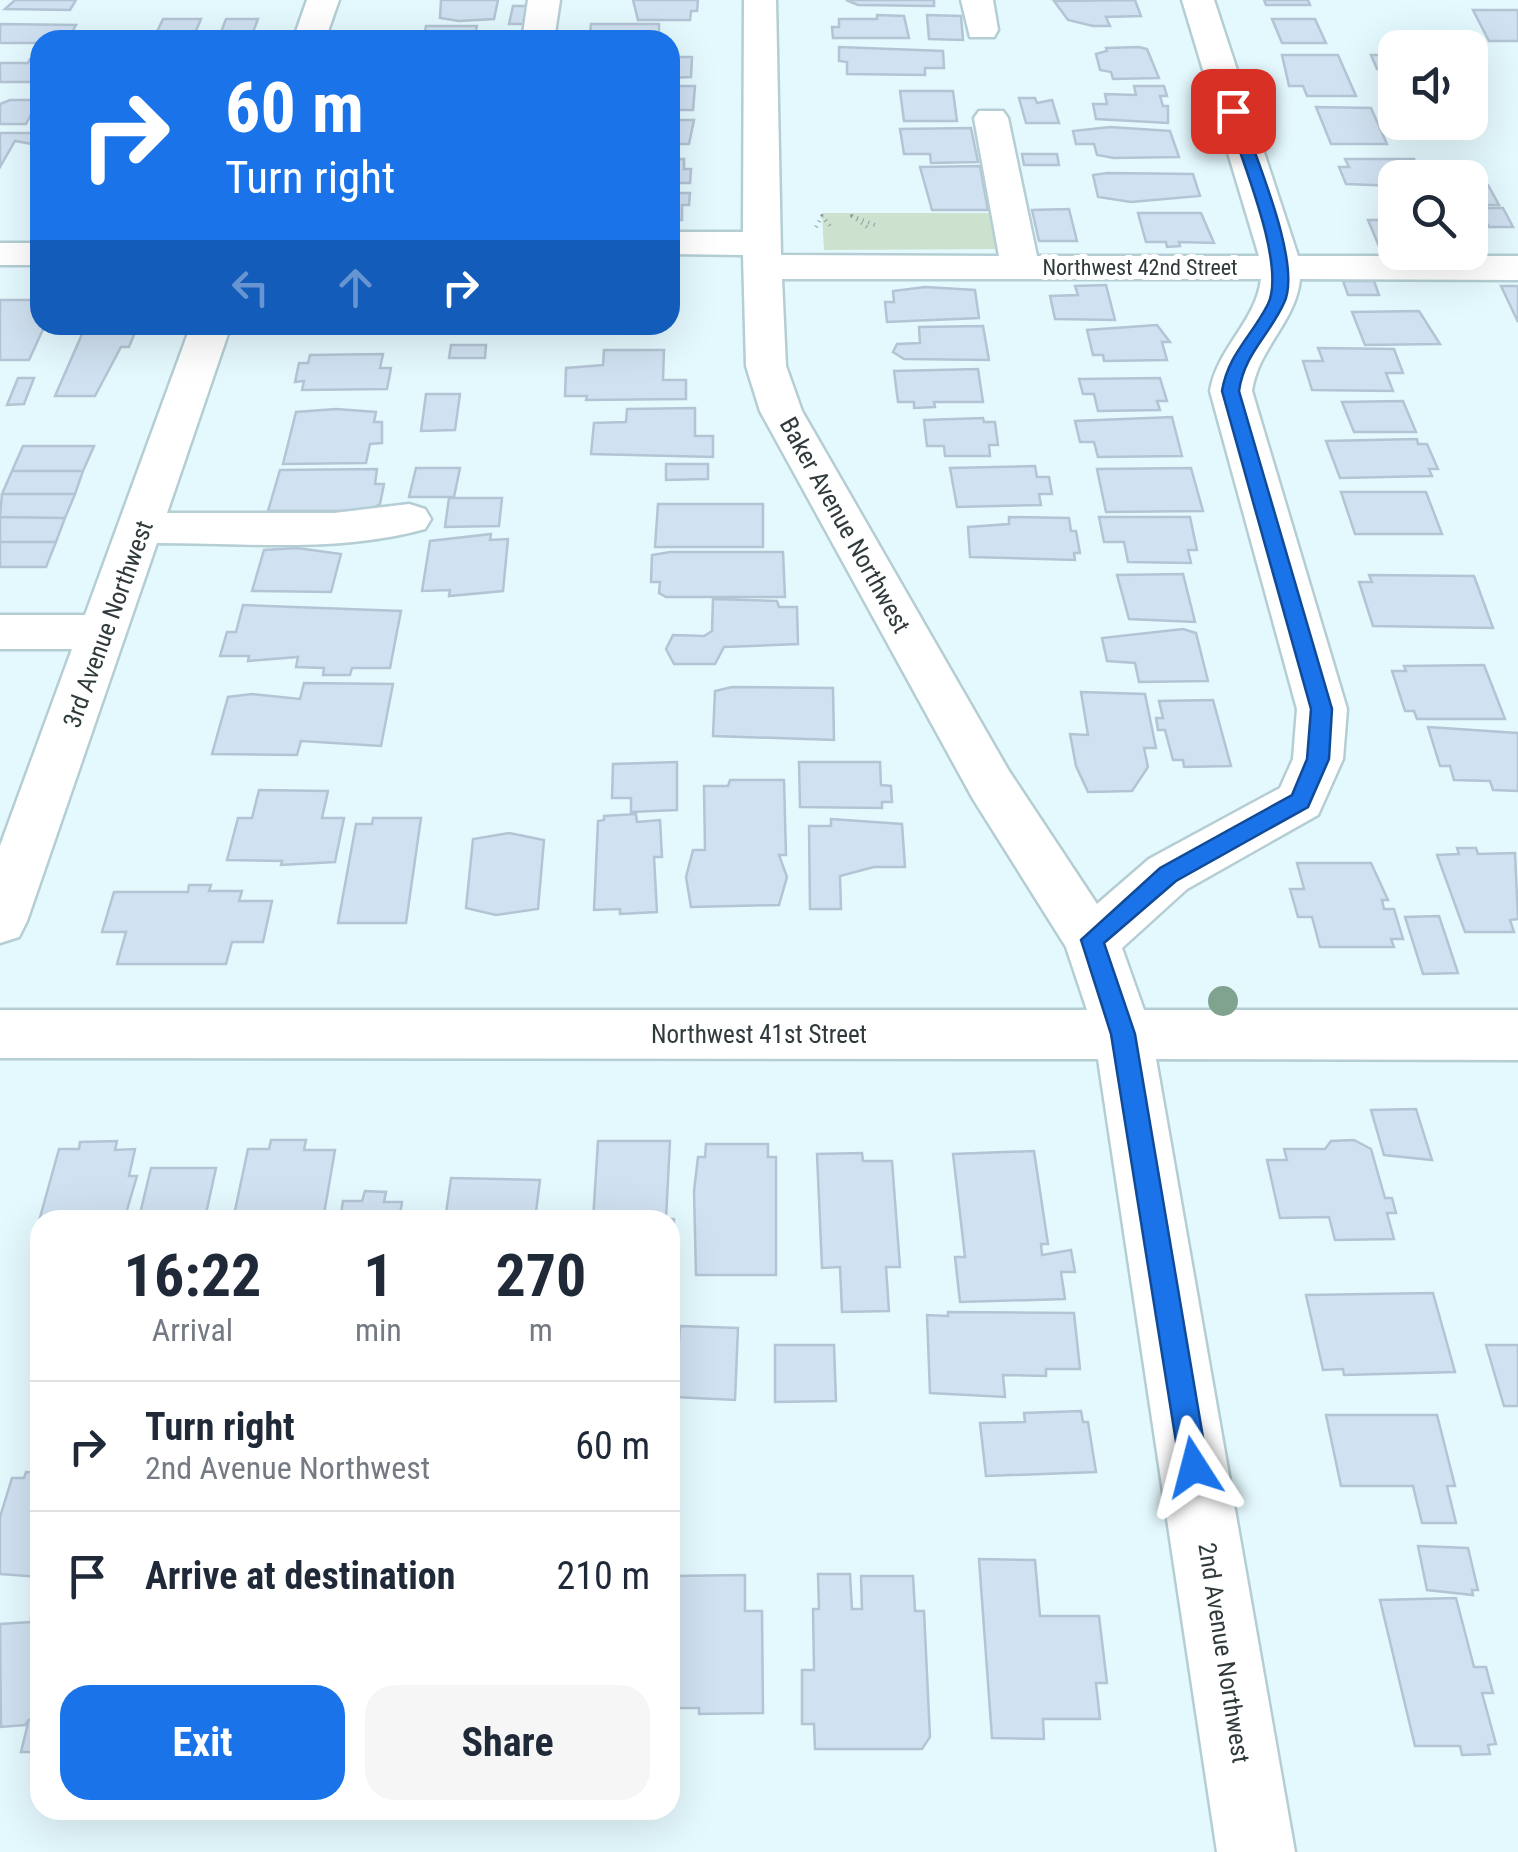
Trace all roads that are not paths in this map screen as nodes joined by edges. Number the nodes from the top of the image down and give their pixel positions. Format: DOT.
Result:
graph roads {
  1 [pos="323,0"];
  2 [pos="544,0"];
  3 [pos="760,0"];
  4 [pos="1198,0"];
  5 [pos="313,30"];
  6 [pos="540,30"];
  7 [pos="992,118"];
  8 [pos="680,244"];
  9 [pos="0,254"];
  10 [pos="30,254"];
  11 [pos="762,255"];
  12 [pos="1020,267"];
  13 [pos="1282,267"];
  14 [pos="1518,268"];
  15 [pos="208,335"];
  16 [pos="409,519"];
  17 [pos="142,528"];
  18 [pos="0,632"];
  19 [pos="106,632"];
  20 [pos="0,922"];
  21 [pos="1092,940"];
  22 [pos="0,1034"];
  23 [pos="1123,1034"];
  24 [pos="1518,1035"];
  25 [pos="1256,1852"];
  1 -- 5 [label="street"];
  2 -- 6 [label="street"];
  3 -- 11 [label="street, Baker Avenue Northwest"];
  4 -- 13 [label="street"];
  7 -- 12 [label="street"];
  8 -- 11 [label="street, Northwest 42nd Street"];
  9 -- 10 [label="street"];
  11 -- 12 [label="street, Northwest 42nd Street"];
  11 -- 21 [label="street, Baker Avenue Northwest"];
  12 -- 13 [label="street, Northwest 42nd Street"];
  13 -- 14 [label="street, Northwest 42nd Street"];
  13 -- 21 [label="street"];
  15 -- 17 [label="street, 3rd Avenue Northwest"];
  16 -- 17 [label="street"];
  17 -- 19 [label="street, 3rd Avenue Northwest"];
  18 -- 19 [label="street"];
  19 -- 20 [label="street, 3rd Avenue Northwest"];
  21 -- 23 [label="street, 2nd Avenue Northwest"];
  22 -- 23 [label="street, Northwest 41st Street"];
  23 -- 24 [label="street, Northwest 41st Street"];
  23 -- 25 [label="street, 2nd Avenue Northwest"];
}
